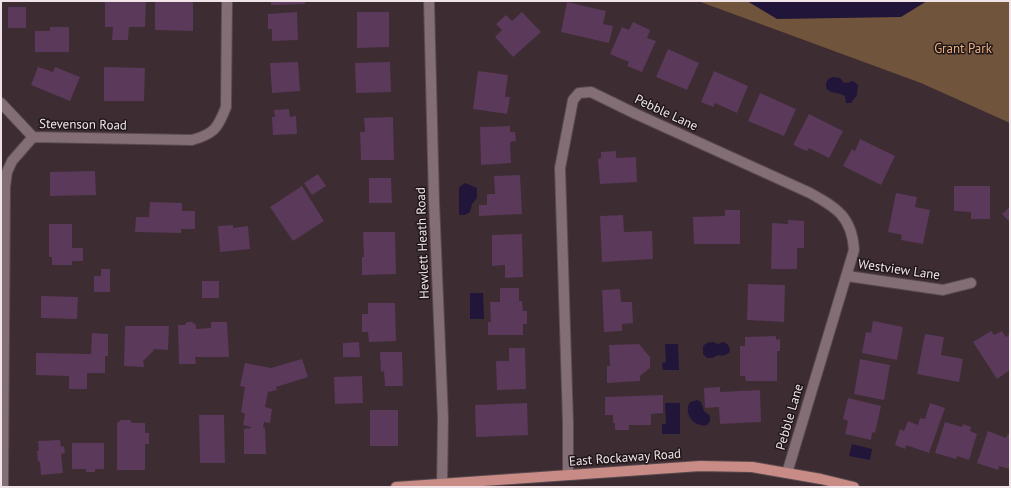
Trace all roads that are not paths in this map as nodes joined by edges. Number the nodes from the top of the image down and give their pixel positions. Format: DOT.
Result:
graph roads {
  1 [pos="227,1"];
  2 [pos="429,1"];
  3 [pos="1,103"];
  4 [pos="33,137"];
  5 [pos="847,276"];
  6 [pos="970,283"];
  7 [pos="787,473"];
  8 [pos="568,475"];
  9 [pos="442,485"];
  10 [pos="2,487"];
  11 [pos="396,487"];
  12 [pos="854,487"];
  1 -- 4 [label="street, Stevenson Road"];
  2 -- 9 [label="street, Hewlett Heath Road"];
  3 -- 4 [label="street"];
  4 -- 10 [label="street, Stevenson Road"];
  5 -- 6 [label="street, Westview Lane"];
  5 -- 7 [label="street, Pebble Lane"];
  5 -- 8 [label="street, Pebble Lane"];
  7 -- 8 [label="main road, East Rockaway Road"];
  7 -- 12 [label="main road, East Rockaway Road"];
  8 -- 9 [label="main road, East Rockaway Road"];
  9 -- 11 [label="main road, East Rockaway Road"];
}
